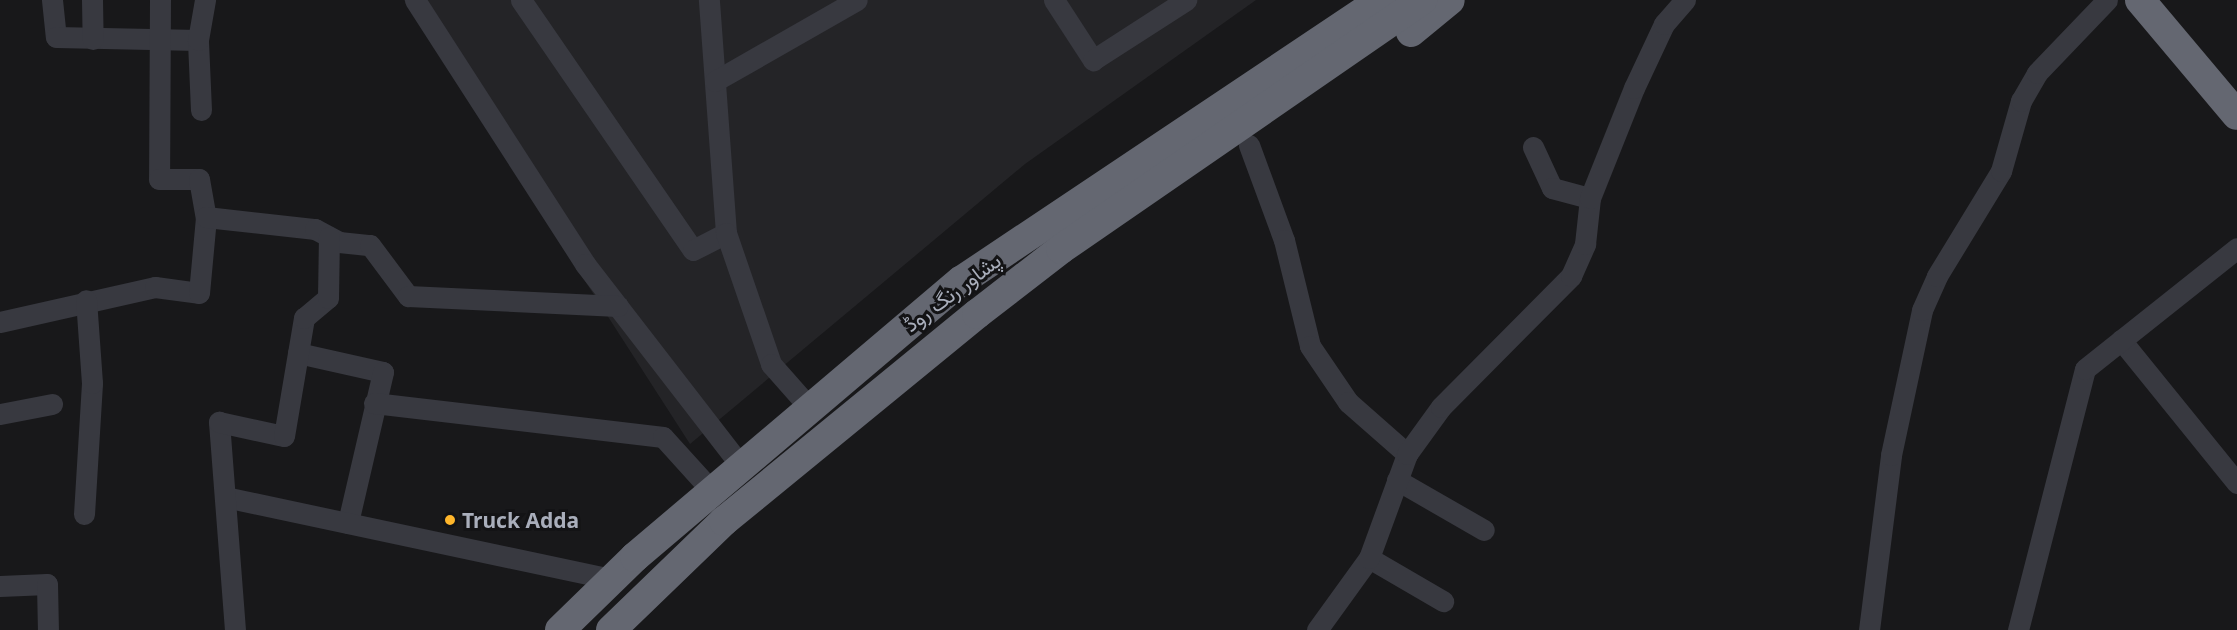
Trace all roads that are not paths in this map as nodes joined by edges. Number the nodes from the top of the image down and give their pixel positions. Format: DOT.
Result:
graph roads {
  1 [pos="52,0"];
  2 [pos="92,0"];
  3 [pos="160,0"];
  4 [pos="205,0"];
  5 [pos="415,0"];
  6 [pos="521,0"];
  7 [pos="709,0"];
  8 [pos="857,0"];
  9 [pos="1054,0"];
  10 [pos="1186,0"];
  11 [pos="1381,0"];
  12 [pos="1422,0"];
  13 [pos="1450,0"];
  14 [pos="1685,0"];
  15 [pos="2107,0"];
  16 [pos="2140,0"];
  17 [pos="2168,0"];
  18 [pos="1352,24"];
  19 [pos="93,39"];
  20 [pos="198,40"];
  21 [pos="156,42"];
  22 [pos="715,81"];
  23 [pos="2237,83"];
  24 [pos="201,110"];
  25 [pos="2237,115"];
  26 [pos="1201,141"];
  27 [pos="1249,145"];
  28 [pos="1533,147"];
  29 [pos="1590,198"];
  30 [pos="206,217"];
  31 [pos="726,233"];
  32 [pos="329,237"];
  33 [pos="2237,248"];
  34 [pos="86,300"];
  35 [pos="618,306"];
  36 [pos="0,322"];
  37 [pos="2121,340"];
  38 [pos="298,353"];
  39 [pos="52,404"];
  40 [pos="374,404"];
  41 [pos="809,407"];
  42 [pos="0,414"];
  43 [pos="1407,454"];
  44 [pos="741,466"];
  45 [pos="1397,480"];
  46 [pos="2237,483"];
  47 [pos="712,491"];
  48 [pos="225,497"];
  49 [pos="84,514"];
  50 [pos="348,524"];
  51 [pos="1484,530"];
  52 [pos="1369,558"];
  53 [pos="612,579"];
  54 [pos="0,586"];
  55 [pos="1443,601"];
  56 [pos="1327,627"];
  57 [pos="48,630"];
  58 [pos="235,630"];
  59 [pos="560,630"];
  60 [pos="611,630"];
  61 [pos="1869,630"];
  62 [pos="2018,630"];
  1 -- 19 [label="street"];
  2 -- 19 [label="street"];
  3 -- 21 [label="street"];
  4 -- 20 [label="street"];
  5 -- 35 [label="street"];
  6 -- 31 [label="street"];
  7 -- 22 [label="street"];
  8 -- 22 [label="street"];
  9 -- 10 [label="street"];
  11 -- 18 [label="highway, پشاور رنگ روڈ"];
  12 -- 18 [label="highway, پشاور رنگ روڈ"];
  13 -- 27 [label="highway"];
  14 -- 29 [label="street"];
  15 -- 61 [label="street"];
  16 -- 25 [label="highway"];
  17 -- 23 [label="highway"];
  18 -- 26 [label="highway, پشاور رنگ روڈ"];
  19 -- 21 [label="street"];
  20 -- 21 [label="street"];
  20 -- 24 [label="street"];
  21 -- 30 [label="street"];
  22 -- 31 [label="street"];
  26 -- 27 [label="highway"];
  26 -- 41 [label="highway, پشاور رنگ روڈ"];
  26 -- 60 [label="highway, پشاور رنگ روڈ"];
  27 -- 43 [label="street"];
  28 -- 29 [label="street"];
  29 -- 43 [label="street"];
  30 -- 32 [label="street"];
  30 -- 34 [label="street"];
  31 -- 41 [label="street"];
  32 -- 35 [label="street"];
  32 -- 38 [label="street"];
  33 -- 37 [label="street"];
  34 -- 36 [label="street"];
  34 -- 49 [label="street"];
  35 -- 44 [label="street"];
  37 -- 46 [label="street"];
  37 -- 62 [label="street"];
  38 -- 40 [label="street"];
  38 -- 48 [label="street"];
  39 -- 42 [label="street"];
  40 -- 47 [label="street"];
  40 -- 50 [label="street"];
  41 -- 44 [label="highway, پشاور رنگ روڈ"];
  43 -- 45 [label="street"];
  44 -- 47 [label="highway, پشاور رنگ روڈ"];
  45 -- 51 [label="street"];
  45 -- 52 [label="street"];
  47 -- 53 [label="highway, پشاور رنگ روڈ"];
  48 -- 50 [label="street"];
  48 -- 58 [label="street"];
  50 -- 53 [label="street"];
  52 -- 55 [label="street"];
  52 -- 56 [label="street"];
  53 -- 59 [label="highway, پشاور رنگ روڈ"];
  54 -- 57 [label="street"];
}
